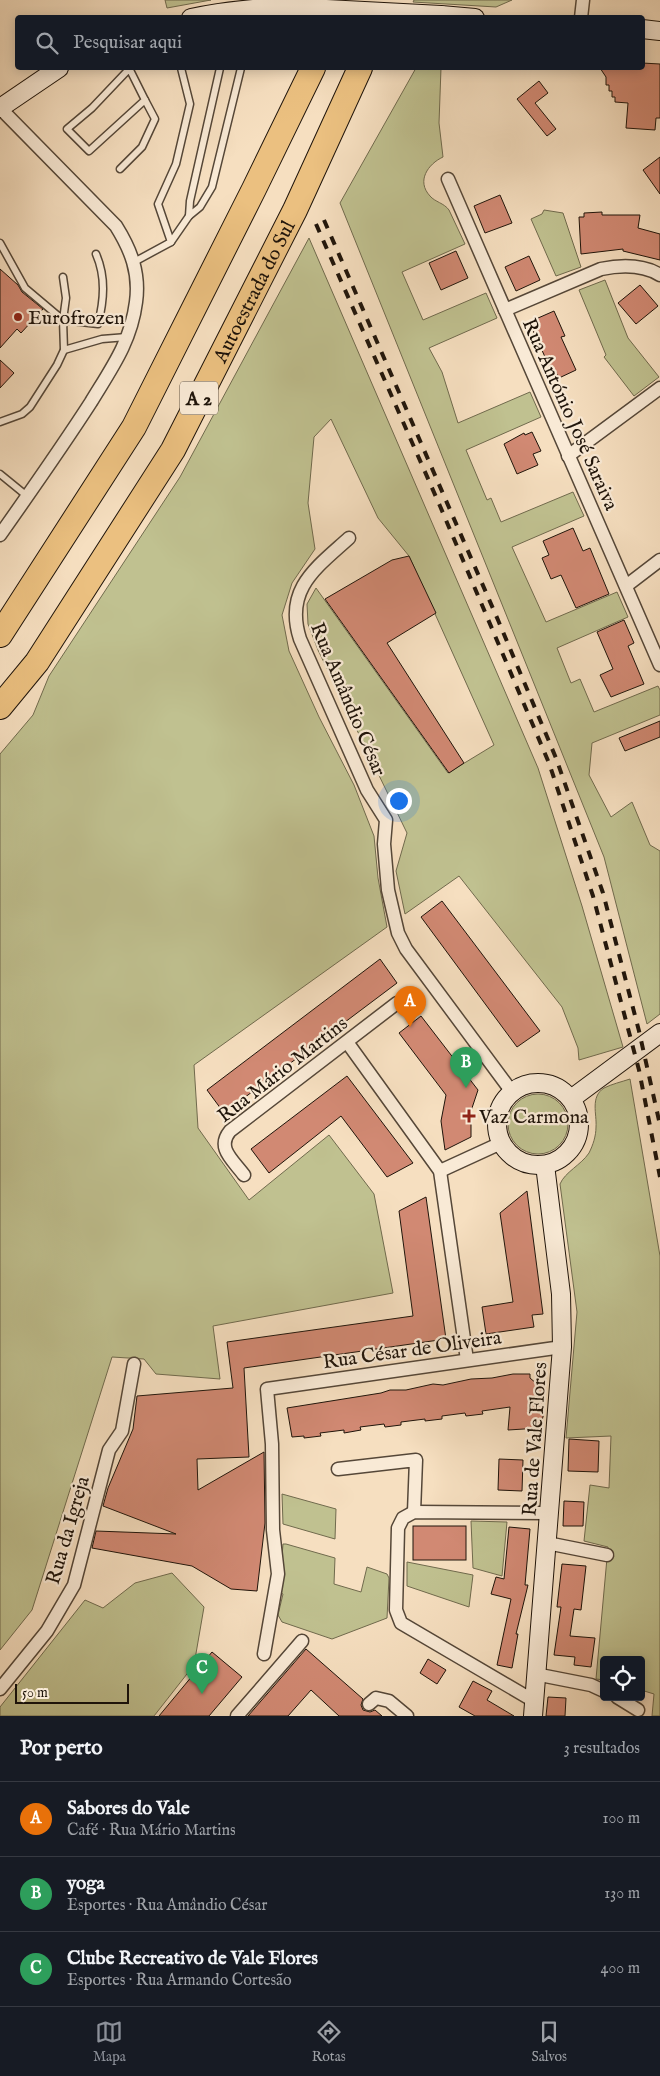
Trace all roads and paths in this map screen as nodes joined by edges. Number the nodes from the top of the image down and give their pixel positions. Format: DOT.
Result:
graph roads {
  1 [pos="346,0"];
  2 [pos="391,0"];
  3 [pos="583,0"];
  4 [pos="204,15"];
  5 [pos="338,15"];
  6 [pos="384,15"];
  7 [pos="441,15"];
  8 [pos="581,15"];
  9 [pos="645,30"];
  10 [pos="660,31"];
  11 [pos="56,70"];
  12 [pos="128,70"];
  13 [pos="131,70"];
  14 [pos="182,70"];
  15 [pos="220,70"];
  16 [pos="241,70"];
  17 [pos="312,70"];
  18 [pos="359,70"];
  19 [pos="145,100"];
  20 [pos="0,108"];
  21 [pos="120,168"];
  22 [pos="448,178"];
  23 [pos="189,216"];
  24 [pos="171,242"];
  25 [pos="0,243"];
  26 [pos="96,254"];
  27 [pos="134,262"];
  28 [pos="660,275"];
  29 [pos="64,277"];
  30 [pos="505,310"];
  31 [pos="63,320"];
  32 [pos="127,337"];
  33 [pos="64,350"];
  34 [pos="660,388"];
  35 [pos="0,422"];
  36 [pos="568,456"];
  37 [pos="0,474"];
  38 [pos="28,496"];
  39 [pos="0,535"];
  40 [pos="349,538"];
  41 [pos="660,560"];
  42 [pos="626,586"];
  43 [pos="0,635"];
  44 [pos="660,665"];
  45 [pos="0,707"];
  46 [pos="397,1003"];
  47 [pos="660,1033"];
  48 [pos="346,1042"];
  49 [pos="512,1092"];
  50 [pos="571,1100"];
  51 [pos="501,1143"];
  52 [pos="545,1165"];
  53 [pos="440,1171"];
  54 [pos="244,1175"];
  55 [pos="562,1347"];
  56 [pos="468,1360"];
  57 [pos="134,1364"];
  58 [pos="338,1469"];
  59 [pos="414,1512"];
  60 [pos="549,1513"];
  61 [pos="547,1543"];
  62 [pos="606,1555"];
  63 [pos="302,1641"];
  64 [pos="264,1654"];
  65 [pos="535,1674"];
  66 [pos="0,1689"];
  67 [pos="600,1689"];
  68 [pos="623,1701"];
  69 [pos="369,1704"];
  70 [pos="533,1709"];
  71 [pos="638,1710"];
  72 [pos="237,1716"];
  73 [pos="407,1716"];
  1 -- 5 [label="highway"];
  2 -- 6 [label="highway"];
  3 -- 8 [label="street"];
  4 -- 7 [label="street, bridge"];
  9 -- 10 [label="street"];
  11 -- 20 [label="street"];
  12 -- 19 [label="lane"];
  13 -- 19 [label="lane"];
  14 -- 24 [label="lane"];
  15 -- 23 [label="lane"];
  16 -- 23 [label="lane"];
  17 -- 43 [label="highway, A 2"];
  18 -- 45 [label="highway, Autoestrada do Sul / A 2"];
  19 -- 21 [label="lane"];
  20 -- 27 [label="street"];
  22 -- 30 [label="street, Rua António José Saraiva"];
  23 -- 24 [label="lane"];
  24 -- 27 [label="lane"];
  25 -- 31 [label="lane"];
  26 -- 31 [label="lane"];
  27 -- 32 [label="street"];
  28 -- 30 [label="street"];
  29 -- 31 [label="lane"];
  30 -- 36 [label="street, Rua António José Saraiva"];
  31 -- 33 [label="lane"];
  32 -- 33 [label="lane"];
  32 -- 38 [label="street"];
  33 -- 35 [label="lane"];
  34 -- 36 [label="street"];
  36 -- 42 [label="street, Rua António José Saraiva"];
  37 -- 38 [label="lane"];
  38 -- 39 [label="street"];
  40 -- 49 [label="street, Rua Amândio César"];
  41 -- 42 [label="street"];
  42 -- 44 [label="street, Rua António José Saraiva"];
  46 -- 48 [label="street, Rua Mário Martins"];
  47 -- 50 [label="street"];
  48 -- 53 [label="street"];
  48 -- 54 [label="street, Rua Mário Martins"];
  49 -- 50 [label="street"];
  49 -- 51 [label="street"];
  50 -- 52 [label="street"];
  51 -- 52 [label="street"];
  51 -- 53 [label="street"];
  52 -- 55 [label="street, Rua de Vale Flores"];
  53 -- 56 [label="street"];
  55 -- 56 [label="street, Rua César de Oliveira"];
  55 -- 60 [label="street, Rua de Vale Flores"];
  56 -- 64 [label="street, Rua César de Oliveira"];
  57 -- 66 [label="street, Rua da Igreja"];
  58 -- 59 [label="street"];
  59 -- 60 [label="street"];
  59 -- 70 [label="street"];
  60 -- 61 [label="street, Rua de Vale Flores"];
  61 -- 62 [label="street"];
  61 -- 65 [label="street, Rua de Vale Flores"];
  63 -- 72 [label="street"];
  65 -- 67 [label="street"];
  65 -- 70 [label="street, Rua de Vale Flores"];
  68 -- 71 [label="street"];
  69 -- 73 [label="street"];
}
